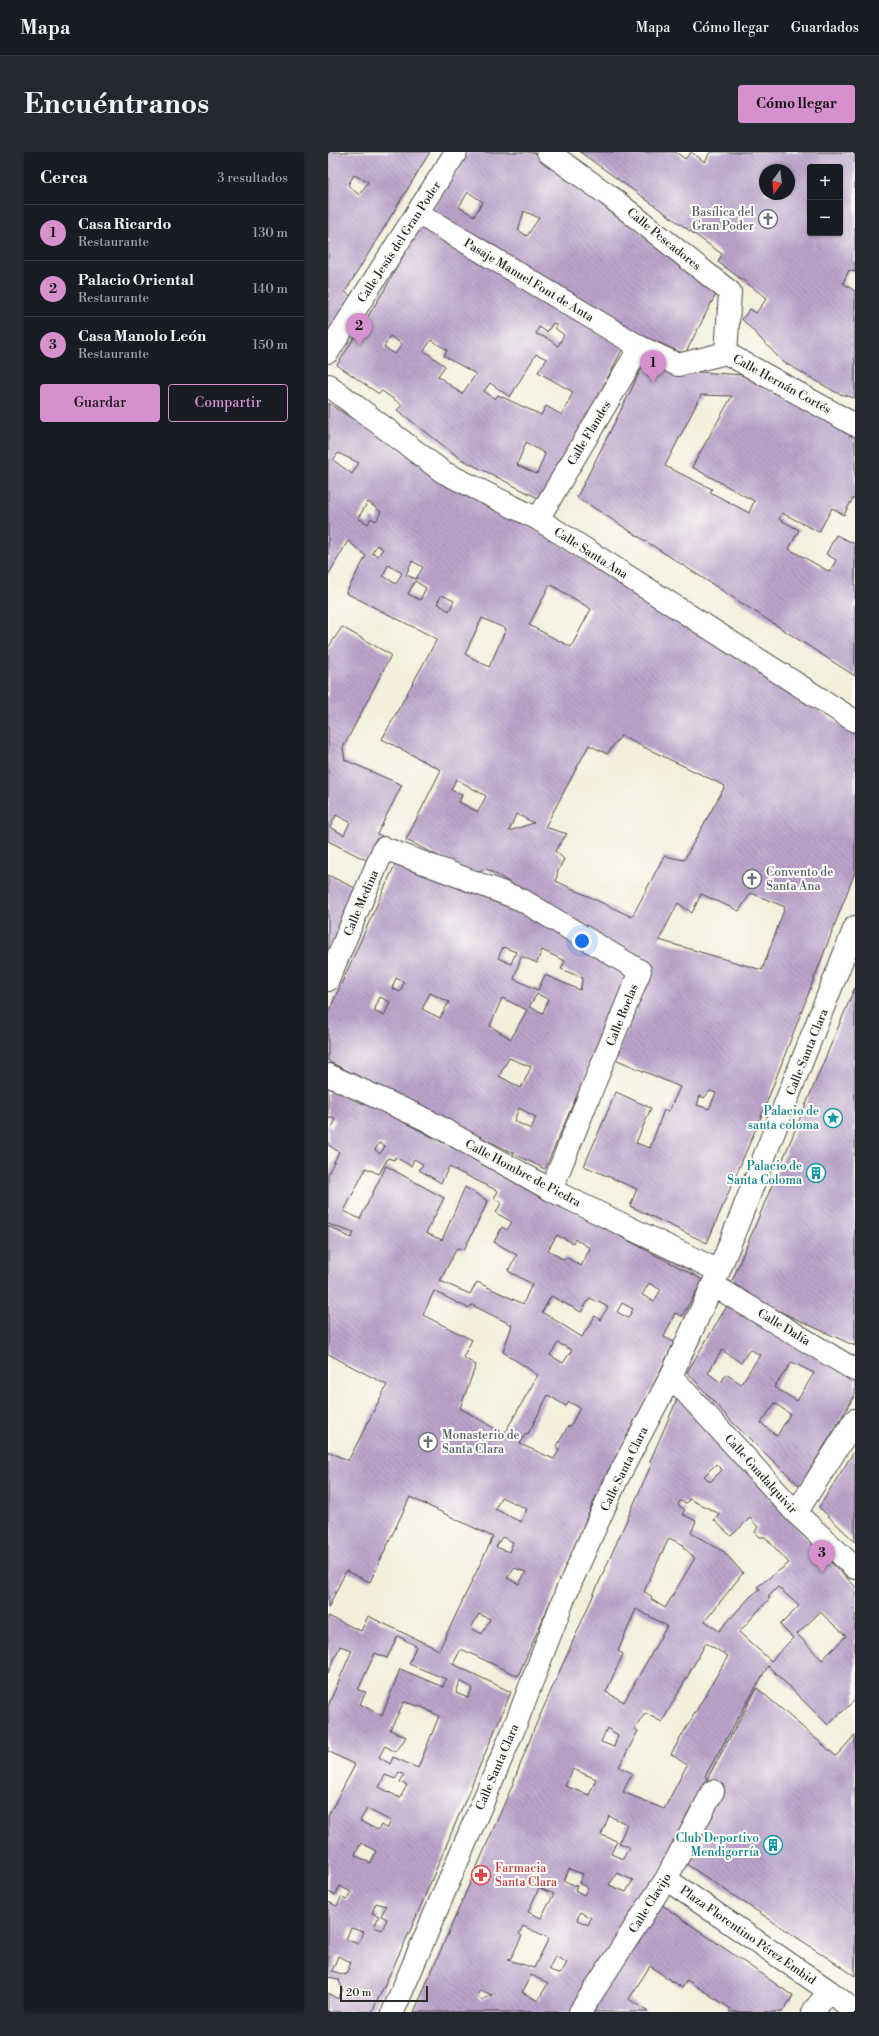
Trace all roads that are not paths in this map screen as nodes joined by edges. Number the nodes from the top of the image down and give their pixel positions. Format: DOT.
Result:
graph roads {
  1 [pos="456,152"];
  2 [pos="548,152"];
  3 [pos="418,213"];
  4 [pos="640,347"];
  5 [pos="328,352"];
  6 [pos="726,353"];
  7 [pos="328,385"];
  8 [pos="855,425"];
  9 [pos="538,519"];
  10 [pos="855,721"];
  11 [pos="384,848"];
  12 [pos="855,927"];
  13 [pos="328,980"];
  14 [pos="328,1075"];
  15 [pos="551,1190"];
  16 [pos="716,1278"];
  17 [pos="855,1370"];
  18 [pos="671,1376"];
  19 [pos="855,1420"];
  20 [pos="796,1513"];
  21 [pos="855,1568"];
  22 [pos="713,1791"];
  23 [pos="666,1879"];
  24 [pos="829,1991"];
  25 [pos="855,2011"];
  26 [pos="394,2012"];
  27 [pos="580,2012"];
  28 [pos="813,2012"];
  1 -- 3 [label="street, Calle Jesús del Gran Poder"];
  2 -- 6 [label="street, Calle Pescadores"];
  3 -- 4 [label="street, Pasaje Manuel Font de Anta"];
  3 -- 5 [label="street, Calle Jesús del Gran Poder"];
  4 -- 6 [label="street, Calle Hernán Cortés"];
  4 -- 9 [label="street, Calle Flandes"];
  6 -- 8 [label="street, Calle Hernán Cortés"];
  7 -- 9 [label="street, Calle Santa Ana"];
  9 -- 10 [label="street, Calle Santa Ana"];
  11 -- 13 [label="street, Calle Medina"];
  11 -- 15 [label="street, Calle Roelas"];
  12 -- 16 [label="street, Calle Santa Clara"];
  14 -- 15 [label="street, Calle Hombre de Piedra"];
  15 -- 16 [label="street, Calle Hombre de Piedra"];
  16 -- 17 [label="street, Calle Dalía"];
  16 -- 18 [label="street, Calle Santa Clara"];
  18 -- 20 [label="street, Calle Guadalquivir"];
  18 -- 26 [label="street, Calle Santa Clara"];
  19 -- 20 [label="street"];
  20 -- 21 [label="street, Calle Guadalquivir"];
  22 -- 23 [label="street, Calle Clavijo"];
  23 -- 24 [label="street, Plaza Florentino Pérez Embid"];
  23 -- 27 [label="street, Calle Clavijo"];
  24 -- 25 [label="street, Plaza Florentino Pérez Embid"];
  24 -- 28 [label="street"];
}
